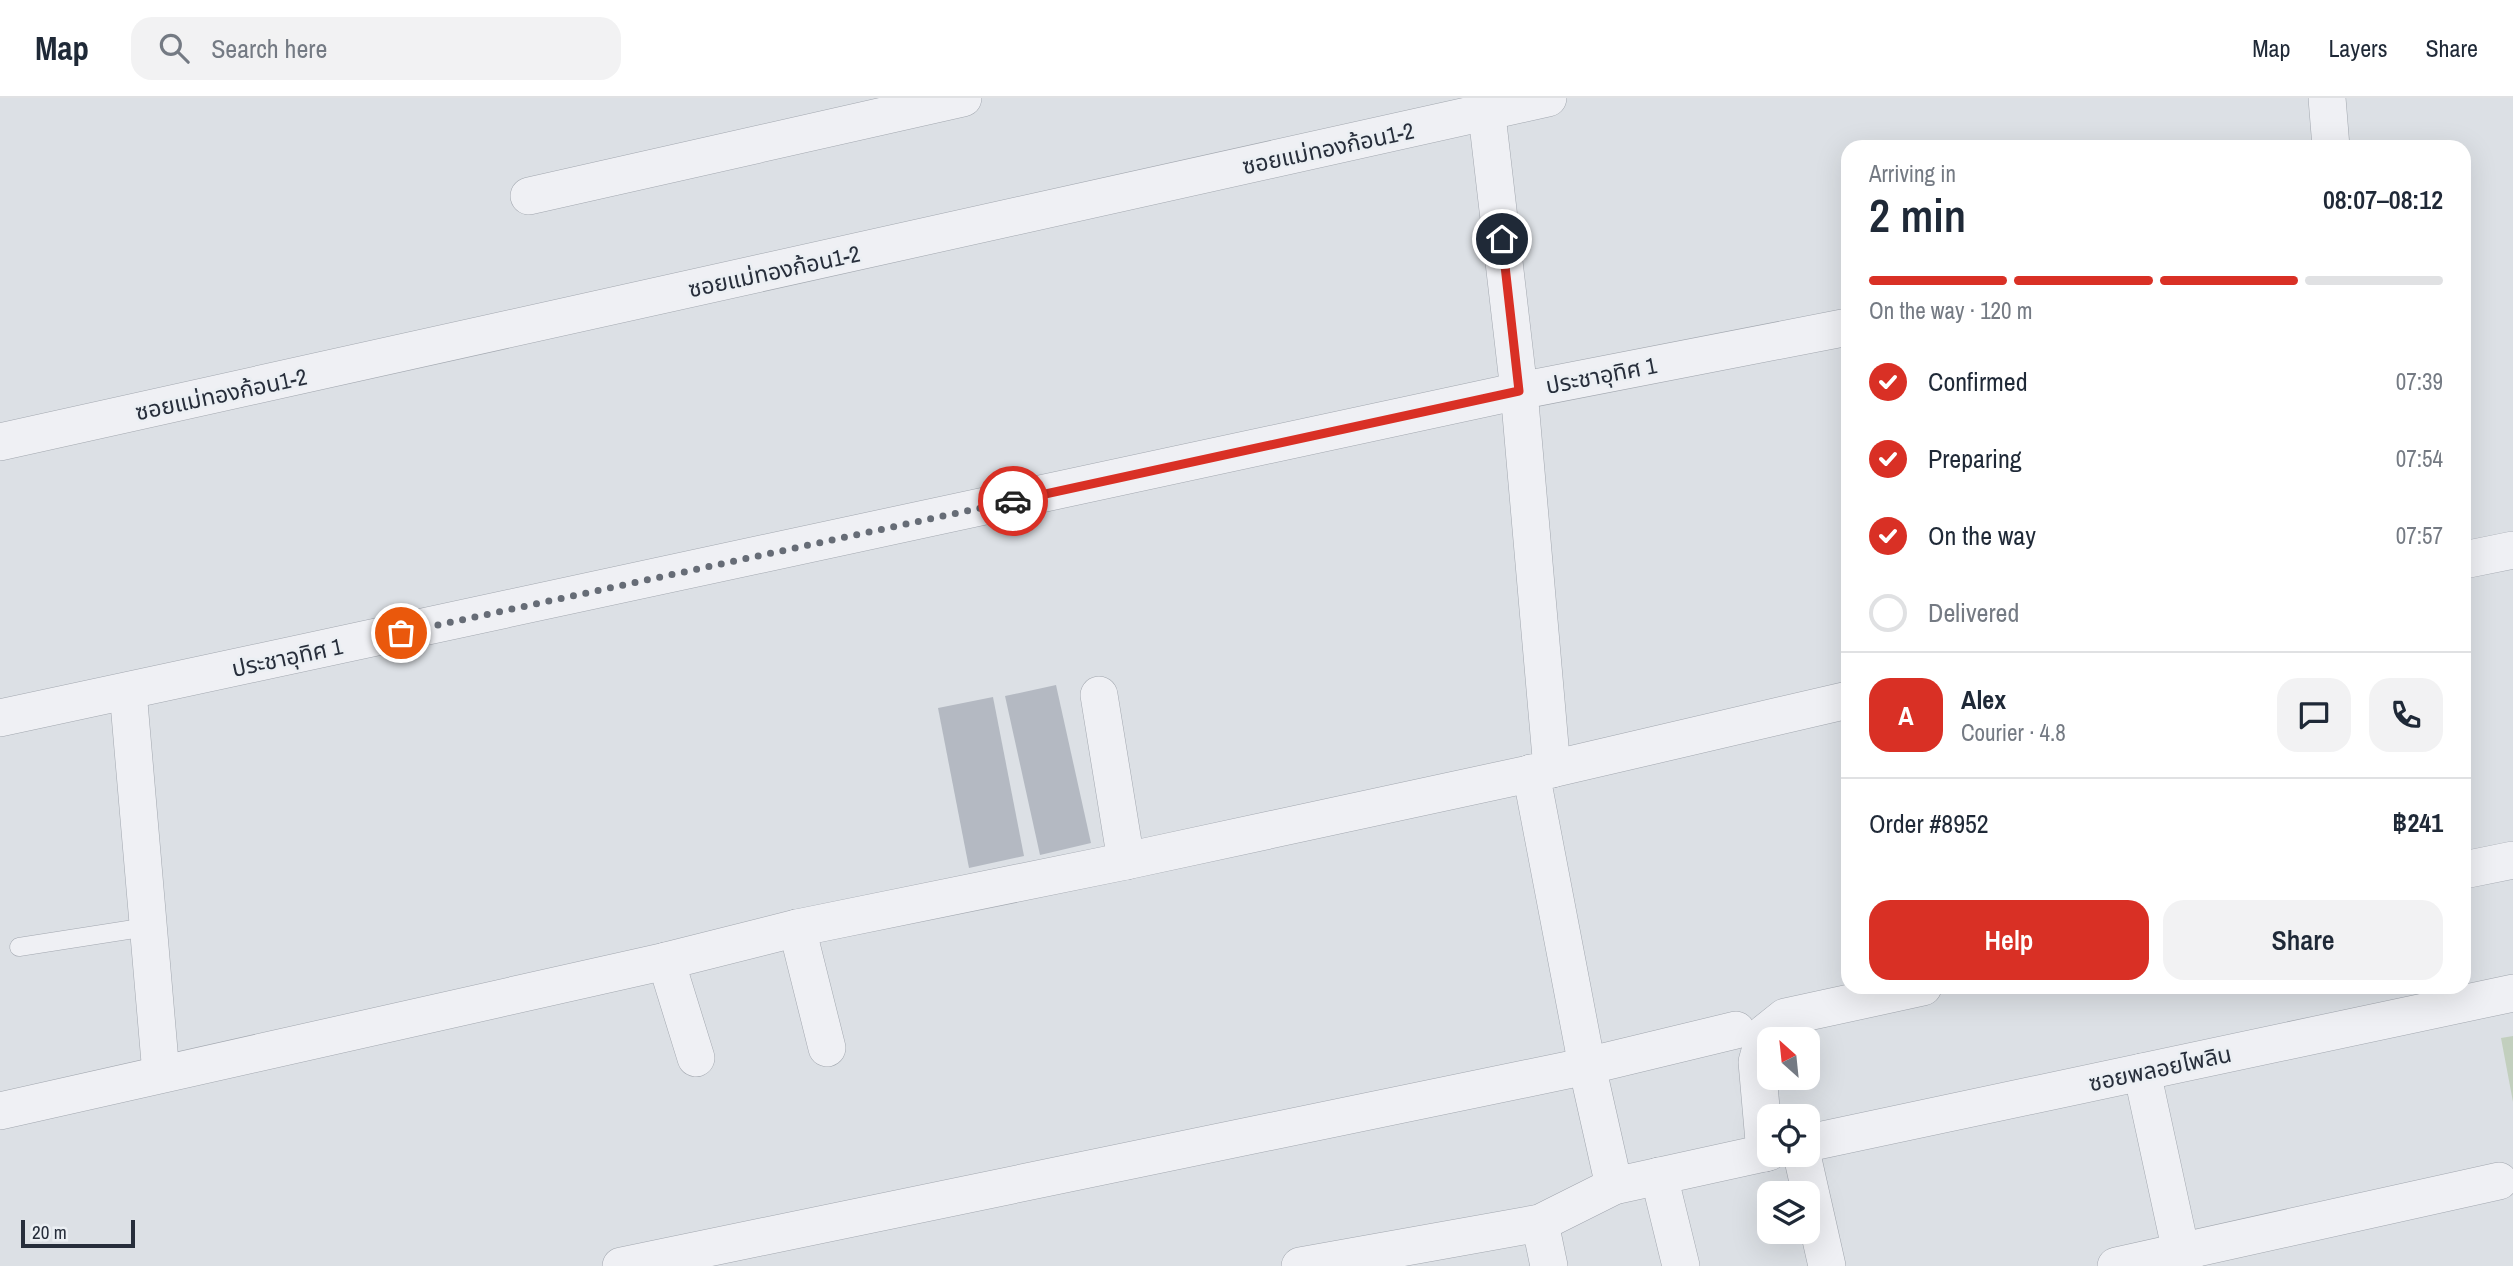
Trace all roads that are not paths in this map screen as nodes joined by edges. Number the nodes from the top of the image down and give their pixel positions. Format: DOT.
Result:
graph roads {
  1 [pos="963,98"];
  2 [pos="1548,98"];
  3 [pos="2327,98"];
  4 [pos="1487,105"];
  5 [pos="2330,140"];
  6 [pos="529,196"];
  7 [pos="1841,328"];
  8 [pos="1519,391"];
  9 [pos="0,443"];
  10 [pos="2513,550"];
  11 [pos="2471,559"];
  12 [pos="128,691"];
  13 [pos="1099,695"];
  14 [pos="1841,702"];
  15 [pos="0,718"];
  16 [pos="1542,771"];
  17 [pos="2513,860"];
  18 [pos="1126,861"];
  19 [pos="2471,869"];
  20 [pos="147,927"];
  21 [pos="797,928"];
  22 [pos="19,947"];
  23 [pos="666,961"];
  24 [pos="2513,993"];
  25 [pos="1891,994"];
  26 [pos="1737,1030"];
  27 [pos="827,1048"];
  28 [pos="696,1058"];
  29 [pos="1587,1066"];
  30 [pos="2142,1072"];
  31 [pos="161,1074"];
  32 [pos="1761,1104"];
  33 [pos="0,1111"];
  34 [pos="1820,1140"];
  35 [pos="1757,1154"];
  36 [pos="1805,1167"];
  37 [pos="1659,1176"];
  38 [pos="2499,1181"];
  39 [pos="1614,1186"];
  40 [pos="1540,1223"];
  41 [pos="2182,1259"];
  42 [pos="621,1266"];
  43 [pos="1300,1266"];
  44 [pos="1549,1266"];
  45 [pos="1681,1266"];
  46 [pos="1827,1266"];
  47 [pos="2116,1266"];
  1 -- 6 [label="street"];
  2 -- 4 [label="street, ซอยแม่ทองก้อน1-2"];
  3 -- 5 [label="street"];
  4 -- 8 [label="street"];
  4 -- 9 [label="street, ซอยแม่ทองก้อน1-2"];
  7 -- 8 [label="street, ประชาอุทิศ 1"];
  8 -- 12 [label="street, ประชาอุทิศ 1"];
  8 -- 16 [label="street"];
  10 -- 11 [label="street"];
  12 -- 15 [label="street, ประชาอุทิศ 1"];
  12 -- 20 [label="street"];
  13 -- 18 [label="street"];
  14 -- 16 [label="street"];
  16 -- 18 [label="street"];
  16 -- 29 [label="street"];
  17 -- 19 [label="street"];
  18 -- 21 [label="street"];
  20 -- 22 [label="lane"];
  20 -- 31 [label="street"];
  21 -- 23 [label="street"];
  21 -- 27 [label="street"];
  23 -- 28 [label="street"];
  23 -- 31 [label="street"];
  24 -- 30 [label="street, ซอยพลอยไพลิน"];
  25 -- 32 [label="street"];
  26 -- 29 [label="street"];
  29 -- 39 [label="street"];
  29 -- 42 [label="street"];
  30 -- 34 [label="street, ซอยพลอยไพลิน"];
  30 -- 41 [label="street"];
  31 -- 33 [label="street"];
  35 -- 37 [label="street"];
  36 -- 46 [label="street"];
  37 -- 39 [label="street"];
  37 -- 45 [label="street"];
  38 -- 41 [label="street"];
  39 -- 40 [label="street"];
  40 -- 43 [label="street"];
  40 -- 44 [label="street"];
  41 -- 47 [label="street"];
}
